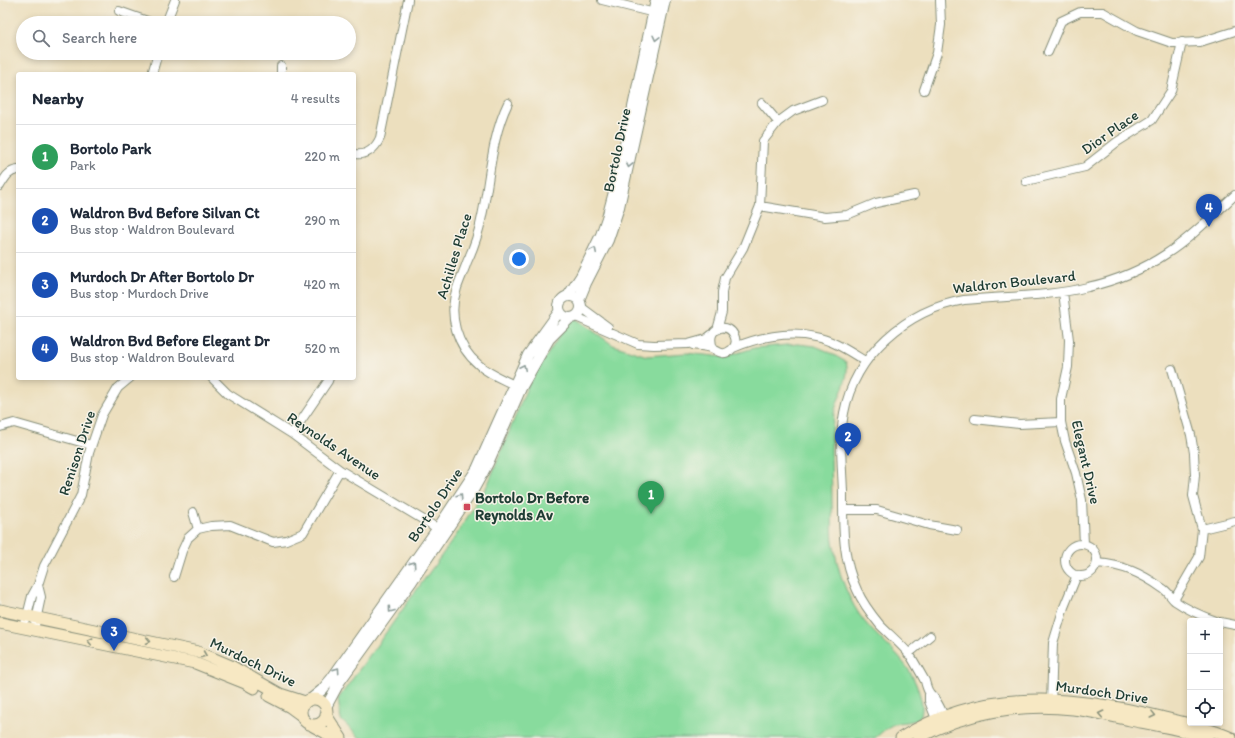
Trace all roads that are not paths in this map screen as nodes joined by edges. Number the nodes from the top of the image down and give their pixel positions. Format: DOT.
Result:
graph roads {
  1 [pos="175,0"];
  2 [pos="408,0"];
  3 [pos="602,0"];
  4 [pos="656,0"];
  5 [pos="665,0"];
  6 [pos="940,0"];
  7 [pos="119,11"];
  8 [pos="658,13"];
  9 [pos="133,16"];
  10 [pos="169,16"];
  11 [pos="1235,31"];
  12 [pos="1182,42"];
  13 [pos="1048,52"];
  14 [pos="156,60"];
  15 [pos="153,72"];
  16 [pos="924,90"];
  17 [pos="822,100"];
  18 [pos="508,103"];
  19 [pos="762,103"];
  20 [pos="778,122"];
  21 [pos="356,154"];
  22 [pos="16,170"];
  23 [pos="1026,182"];
  24 [pos="0,186"];
  25 [pos="914,195"];
  26 [pos="1235,195"];
  27 [pos="760,206"];
  28 [pos="1063,292"];
  29 [pos="568,296"];
  30 [pos="580,304"];
  31 [pos="559,312"];
  32 [pos="722,312"];
  33 [pos="573,318"];
  34 [pos="714,333"];
  35 [pos="732,333"];
  36 [pos="618,335"];
  37 [pos="757,339"];
  38 [pos="688,344"];
  39 [pos="713,348"];
  40 [pos="733,348"];
  41 [pos="865,361"];
  42 [pos="1172,369"];
  43 [pos="128,380"];
  44 [pos="214,380"];
  45 [pos="328,380"];
  46 [pos="517,386"];
  47 [pos="975,419"];
  48 [pos="1061,422"];
  49 [pos="0,427"];
  50 [pos="292,434"];
  51 [pos="91,445"];
  52 [pos="340,470"];
  53 [pos="843,510"];
  54 [pos="193,512"];
  55 [pos="1235,521"];
  56 [pos="198,529"];
  57 [pos="1202,529"];
  58 [pos="956,530"];
  59 [pos="442,531"];
  60 [pos="1084,544"];
  61 [pos="1097,563"];
  62 [pos="1077,575"];
  63 [pos="174,577"];
  64 [pos="1174,600"];
  65 [pos="0,610"];
  66 [pos="32,617"];
  67 [pos="1208,618"];
  68 [pos="0,623"];
  69 [pos="1223,623"];
  70 [pos="1235,625"];
  71 [pos="29,629"];
  72 [pos="930,636"];
  73 [pos="908,654"];
  74 [pos="308,701"];
  75 [pos="1051,703"];
  76 [pos="326,711"];
  77 [pos="301,715"];
  78 [pos="942,721"];
  79 [pos="313,726"];
  80 [pos="331,738"];
  81 [pos="341,738"];
  82 [pos="901,738"];
  83 [pos="918,738"];
  84 [pos="1207,738"];
  85 [pos="1231,738"];
  1 -- 10 [label="street"];
  2 -- 21 [label="street"];
  3 -- 8 [label="street"];
  4 -- 8 [label="street, Bortolo Drive"];
  5 -- 8 [label="street, Bortolo Drive"];
  6 -- 16 [label="street"];
  7 -- 9 [label="street"];
  29 -- 8 [label="street, Bortolo Drive, one-way"];
  8 -- 30 [label="street, Bortolo Drive, one-way"];
  11 -- 12 [label="street"];
  12 -- 13 [label="street"];
  12 -- 23 [label="street, Dior Place"];
  14 -- 15 [label="street"];
  17 -- 20 [label="street"];
  18 -- 46 [label="street, Achilles Place"];
  19 -- 20 [label="street"];
  20 -- 27 [label="street"];
  22 -- 24 [label="street"];
  25 -- 27 [label="street"];
  26 -- 28 [label="street, Waldron Boulevard"];
  27 -- 32 [label="street"];
  28 -- 41 [label="street, Waldron Boulevard"];
  28 -- 48 [label="street, Elegant Drive"];
  29 -- 30 [label="street"];
  29 -- 31 [label="street"];
  30 -- 33 [label="street"];
  30 -- 36 [label="street"];
  31 -- 33 [label="street"];
  46 -- 31 [label="street, Bortolo Drive, one-way"];
  32 -- 34 [label="street"];
  32 -- 35 [label="street"];
  33 -- 36 [label="street"];
  33 -- 46 [label="street, Bortolo Drive"];
  34 -- 35 [label="street"];
  34 -- 38 [label="street"];
  34 -- 39 [label="street"];
  35 -- 37 [label="street"];
  35 -- 40 [label="street"];
  36 -- 38 [label="street"];
  37 -- 40 [label="street"];
  37 -- 41 [label="street"];
  38 -- 39 [label="street"];
  39 -- 40 [label="street"];
  41 -- 53 [label="street, Waldron Boulevard"];
  42 -- 57 [label="street"];
  43 -- 51 [label="street, Renison Drive"];
  44 -- 50 [label="street, Reynolds Avenue"];
  45 -- 50 [label="street"];
  46 -- 59 [label="street, Bortolo Drive"];
  47 -- 48 [label="street"];
  48 -- 60 [label="street, Elegant Drive"];
  49 -- 51 [label="street"];
  50 -- 52 [label="street, Reynolds Avenue"];
  51 -- 66 [label="street, Renison Drive"];
  52 -- 56 [label="street"];
  52 -- 59 [label="street, Reynolds Avenue"];
  53 -- 58 [label="street"];
  53 -- 73 [label="street, Waldron Boulevard"];
  54 -- 56 [label="street"];
  55 -- 57 [label="street"];
  56 -- 63 [label="street"];
  57 -- 64 [label="street"];
  74 -- 59 [label="street, Bortolo Drive, one-way"];
  59 -- 76 [label="street, Bortolo Drive, one-way"];
  60 -- 61 [label="street"];
  60 -- 62 [label="street"];
  61 -- 62 [label="street"];
  61 -- 64 [label="street"];
  62 -- 75 [label="street"];
  64 -- 67 [label="street"];
  65 -- 66 [label="main road, Murdoch Drive"];
  66 -- 71 [label="street, Renison Drive"];
  66 -- 74 [label="main road, Murdoch Drive, one-way"];
  68 -- 71 [label="main road, Murdoch Drive"];
  69 -- 70 [label="street"];
  77 -- 71 [label="main road, Murdoch Drive, one-way"];
  72 -- 73 [label="street"];
  73 -- 78 [label="street, Waldron Boulevard"];
  74 -- 76 [label="main road, Murdoch Drive"];
  74 -- 77 [label="main road, Murdoch Drive"];
  75 -- 78 [label="main road, Murdoch Drive"];
  84 -- 75 [label="main road, Murdoch Drive, one-way"];
  75 -- 85 [label="main road, Murdoch Drive, one-way"];
  76 -- 79 [label="main road"];
  76 -- 81 [label="main road, Murdoch Drive"];
  77 -- 79 [label="main road, Murdoch Drive"];
  78 -- 82 [label="main road, Murdoch Drive"];
  78 -- 83 [label="main road, Murdoch Drive"];
  79 -- 80 [label="main road, Murdoch Drive"];
}
